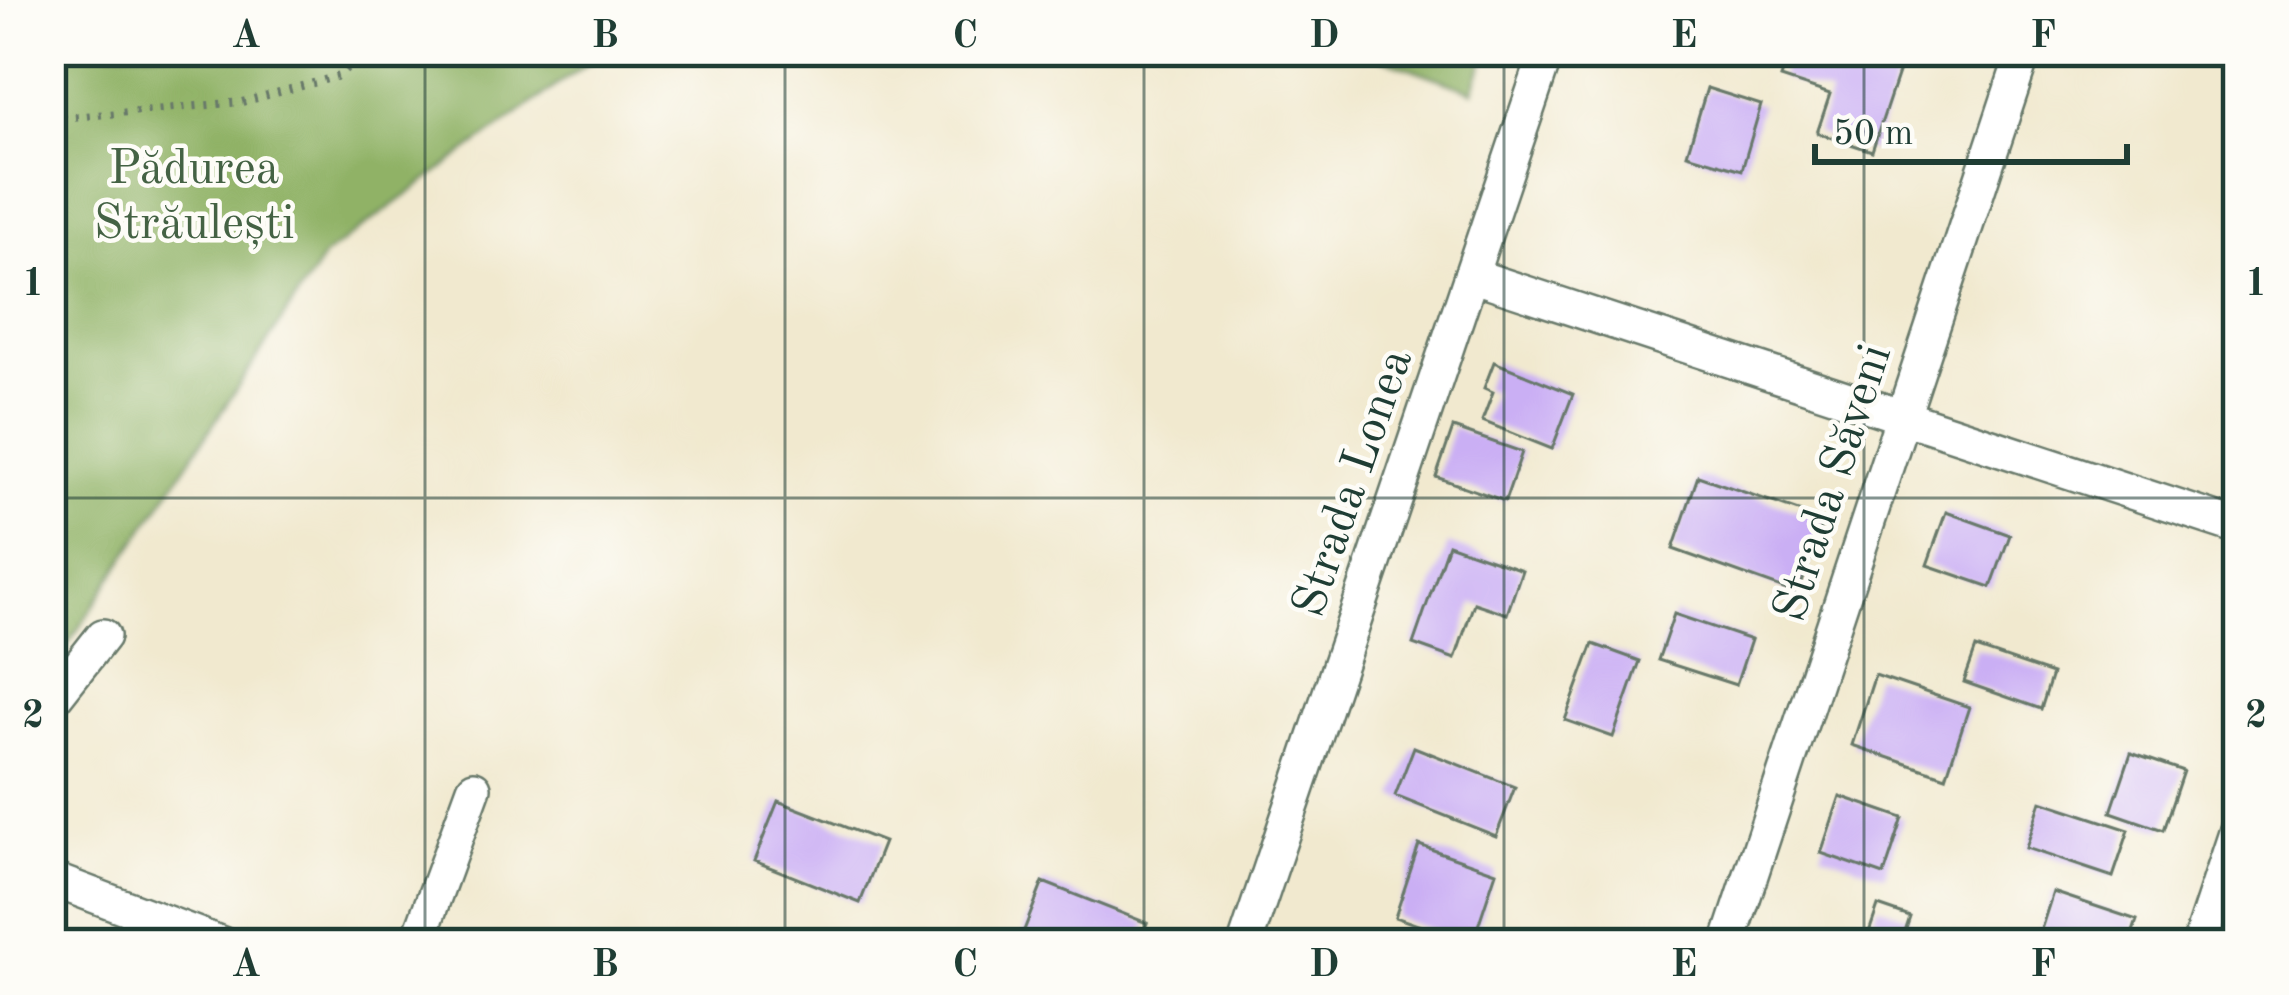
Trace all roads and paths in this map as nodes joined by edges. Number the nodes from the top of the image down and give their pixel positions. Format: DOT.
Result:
graph roads {
  1 [pos="363,51"];
  2 [pos="1547,51"];
  3 [pos="2024,51"];
  4 [pos="51,119"];
  5 [pos="1471,275"];
  6 [pos="1903,417"];
  7 [pos="2238,527"];
  8 [pos="103,636"];
  9 [pos="51,702"];
  10 [pos="474,788"];
  11 [pos="2238,827"];
  12 [pos="51,879"];
  13 [pos="222,944"];
  14 [pos="417,944"];
  15 [pos="1245,944"];
  16 [pos="1728,944"];
  17 [pos="2199,944"];
  1 -- 4 [label="path"];
  2 -- 5 [label="street, Strada Lonea"];
  3 -- 6 [label="street, Strada Săveni"];
  5 -- 6 [label="street"];
  5 -- 15 [label="street, Strada Lonea"];
  6 -- 7 [label="street"];
  6 -- 16 [label="street, Strada Săveni"];
  8 -- 9 [label="street"];
  10 -- 14 [label="street"];
  11 -- 17 [label="street"];
  12 -- 13 [label="street"];
}
